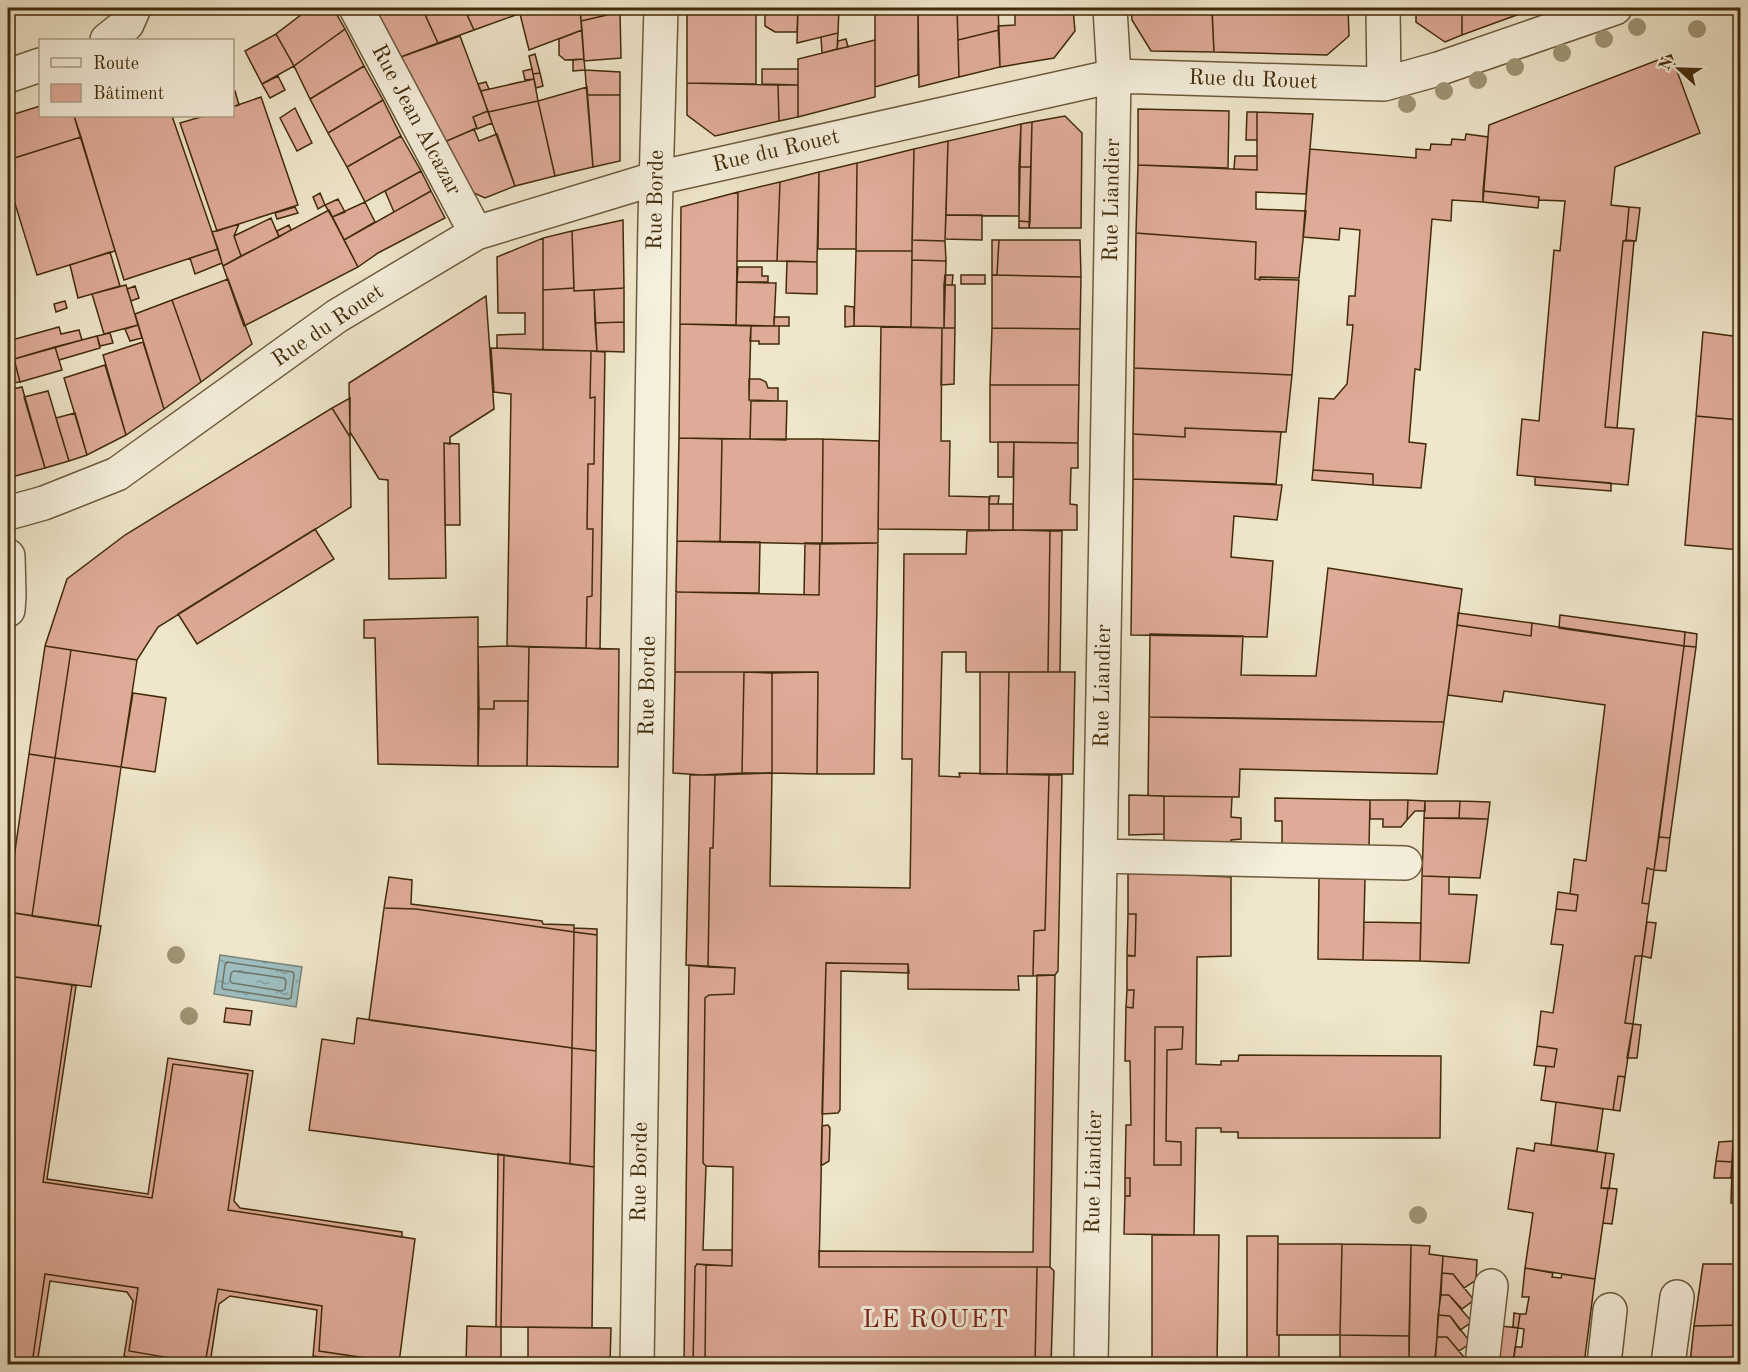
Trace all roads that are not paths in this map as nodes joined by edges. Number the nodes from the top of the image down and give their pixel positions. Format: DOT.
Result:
graph roads {
  1 [pos="134,8"];
  2 [pos="356,8"];
  3 [pos="661,8"];
  4 [pos="1110,8"];
  5 [pos="1383,8"];
  6 [pos="1615,8"];
  7 [pos="108,39"];
  8 [pos="39,65"];
  9 [pos="8,76"];
  10 [pos="1114,76"];
  11 [pos="1384,84"];
  12 [pos="657,178"];
  13 [pos="476,233"];
  14 [pos="8,513"];
  15 [pos="8,556"];
  16 [pos="8,610"];
  17 [pos="1100,856"];
  18 [pos="1405,863"];
  19 [pos="1491,1286"];
  20 [pos="1677,1297"];
  21 [pos="1610,1310"];
  22 [pos="637,1365"];
  23 [pos="1091,1365"];
  24 [pos="1482,1365"];
  25 [pos="1604,1365"];
  26 [pos="1668,1365"];
  1 -- 7 [label="street"];
  2 -- 13 [label="street, Rue Jean Alcazar"];
  3 -- 12 [label="street, Rue Borde"];
  4 -- 10 [label="street, Rue Liandier"];
  5 -- 11 [label="street"];
  6 -- 11 [label="street, Rue du Rouet"];
  8 -- 9 [label="street"];
  10 -- 11 [label="street, Rue du Rouet"];
  10 -- 12 [label="street, Rue du Rouet"];
  10 -- 17 [label="street, Rue Liandier"];
  12 -- 13 [label="street, Rue du Rouet"];
  12 -- 22 [label="street, Rue Borde"];
  13 -- 14 [label="street, Rue du Rouet"];
  15 -- 16 [label="street"];
  17 -- 18 [label="street"];
  17 -- 23 [label="street, Rue Liandier"];
  19 -- 24 [label="street"];
  20 -- 26 [label="street"];
  21 -- 25 [label="street"];
}
